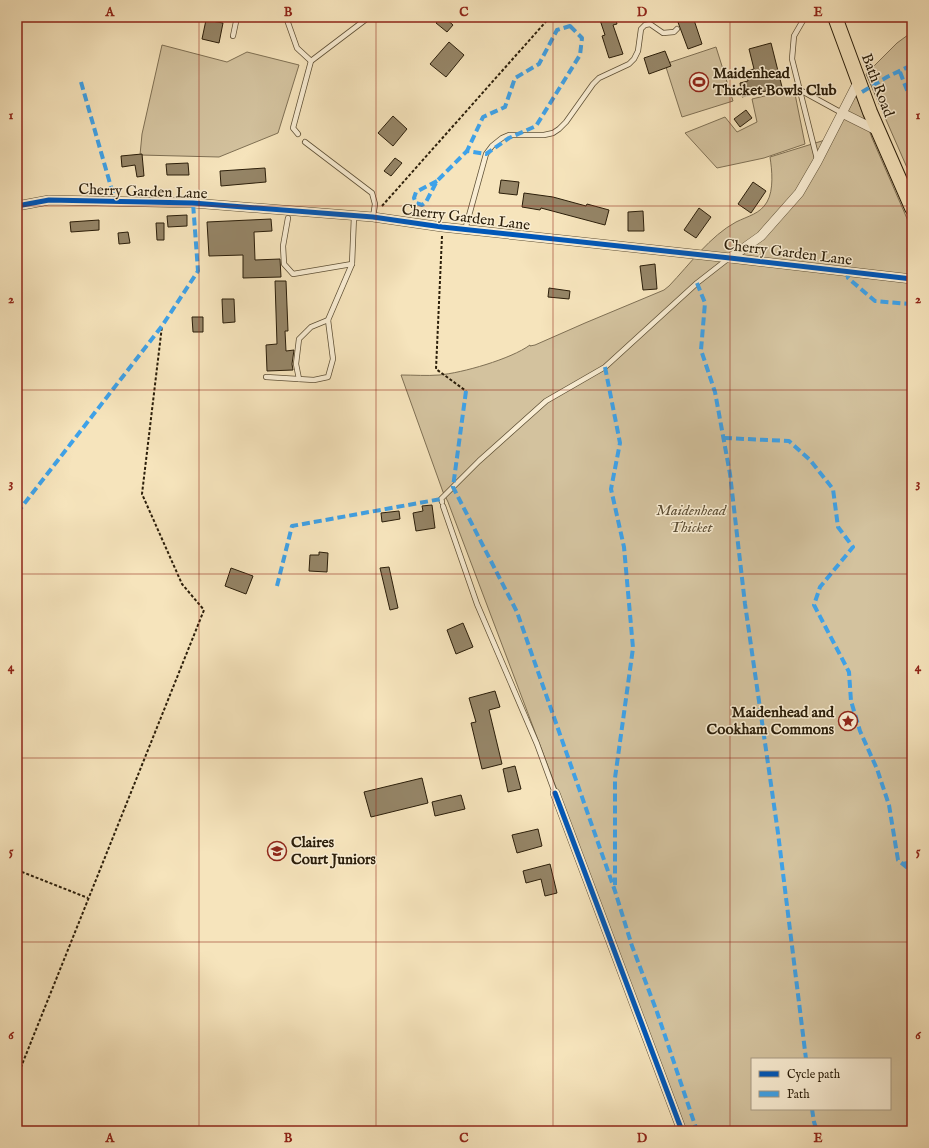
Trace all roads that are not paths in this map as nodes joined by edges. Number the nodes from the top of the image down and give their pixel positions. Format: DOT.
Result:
graph roads {
  1 [pos="237,17"];
  2 [pos="286,17"];
  3 [pos="369,17"];
  4 [pos="805,17"];
  5 [pos="835,17"];
  6 [pos="678,29"];
  7 [pos="233,36"];
  8 [pos="310,61"];
  9 [pos="858,82"];
  10 [pos="800,90"];
  11 [pos="842,113"];
  12 [pos="878,131"];
  13 [pos="298,134"];
  14 [pos="305,142"];
  15 [pos="817,162"];
  16 [pos="17,206"];
  17 [pos="912,208"];
  18 [pos="354,216"];
  19 [pos="373,217"];
  20 [pos="288,218"];
  21 [pos="465,230"];
  22 [pos="730,258"];
  23 [pos="352,264"];
  24 [pos="912,279"];
  25 [pos="328,320"];
  26 [pos="266,377"];
  27 [pos="299,379"];
  28 [pos="555,793"];
  29 [pos="682,1131"];
  1 -- 7 [label="lane"];
  2 -- 8 [label="lane"];
  3 -- 8 [label="lane"];
  4 -- 10 [label="lane"];
  5 -- 9 [label="main road, Bath Road"];
  6 -- 21 [label="lane"];
  8 -- 13 [label="lane"];
  9 -- 11 [label="street, Cherry Garden Lane"];
  9 -- 12 [label="main road, Bath Road"];
  10 -- 11 [label="lane"];
  10 -- 15 [label="lane"];
  11 -- 12 [label="street"];
  11 -- 15 [label="street, Cherry Garden Lane"];
  12 -- 17 [label="main road, Bath Road"];
  14 -- 19 [label="lane"];
  15 -- 22 [label="street, Cherry Garden Lane"];
  16 -- 18 [label="street, Cherry Garden Lane"];
  18 -- 19 [label="street, Cherry Garden Lane"];
  18 -- 23 [label="lane"];
  19 -- 21 [label="street, Cherry Garden Lane"];
  20 -- 23 [label="lane"];
  21 -- 22 [label="street, Cherry Garden Lane"];
  22 -- 24 [label="street, Cherry Garden Lane"];
  22 -- 28 [label="lane"];
  23 -- 25 [label="lane"];
  25 -- 27 [label="lane"];
  25 -- 27 [label="lane"];
  26 -- 27 [label="lane"];
  28 -- 29 [label="street"];
}
